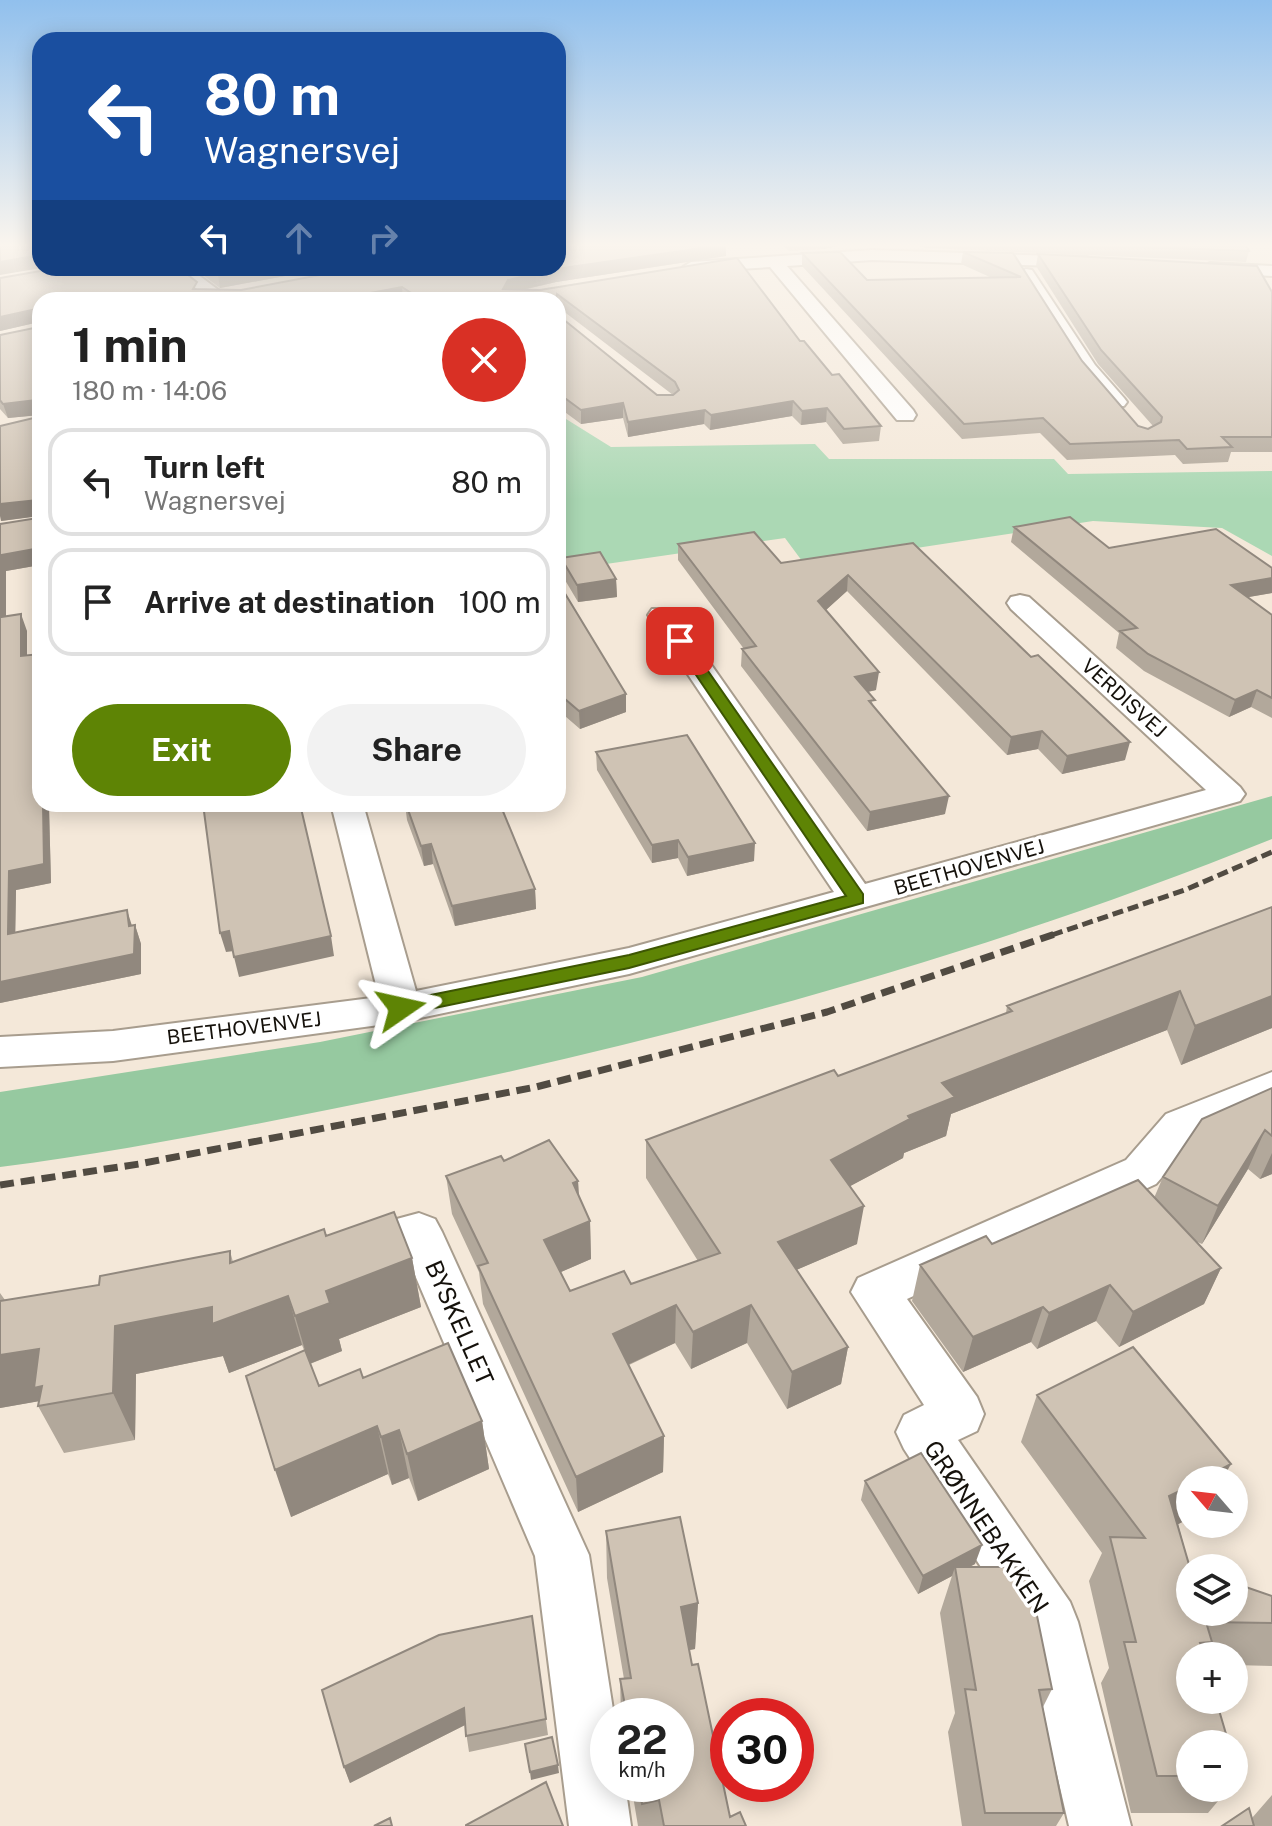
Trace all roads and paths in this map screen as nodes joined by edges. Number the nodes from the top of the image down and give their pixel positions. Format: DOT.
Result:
graph roads {
  1 [pos="833,330"];
  2 [pos="1064,330"];
  3 [pos="905,415"];
  4 [pos="1129,416"];
  5 [pos="1020,603"];
  6 [pos="662,615"];
  7 [pos="1229,794"];
  8 [pos="349,812"];
  9 [pos="857,899"];
  10 [pos="401,1008"];
  11 [pos="0,1052"];
  12 [pos="1272,1087"];
  13 [pos="314,1259"];
  14 [pos="600,1826"];
  15 [pos="1100,1826"];
  1 -- 3 [label="street"];
  2 -- 4 [label="street"];
  5 -- 7 [label="street, VERDISVEJ"];
  6 -- 9 [label="street"];
  7 -- 9 [label="street, BEETHOVENVEJ"];
  8 -- 10 [label="street"];
  9 -- 10 [label="street, BEETHOVENVEJ"];
  10 -- 11 [label="street, BEETHOVENVEJ"];
  12 -- 15 [label="street, GRØNNEBAKKEN"];
  13 -- 14 [label="street, BYSKELLET"];
}
